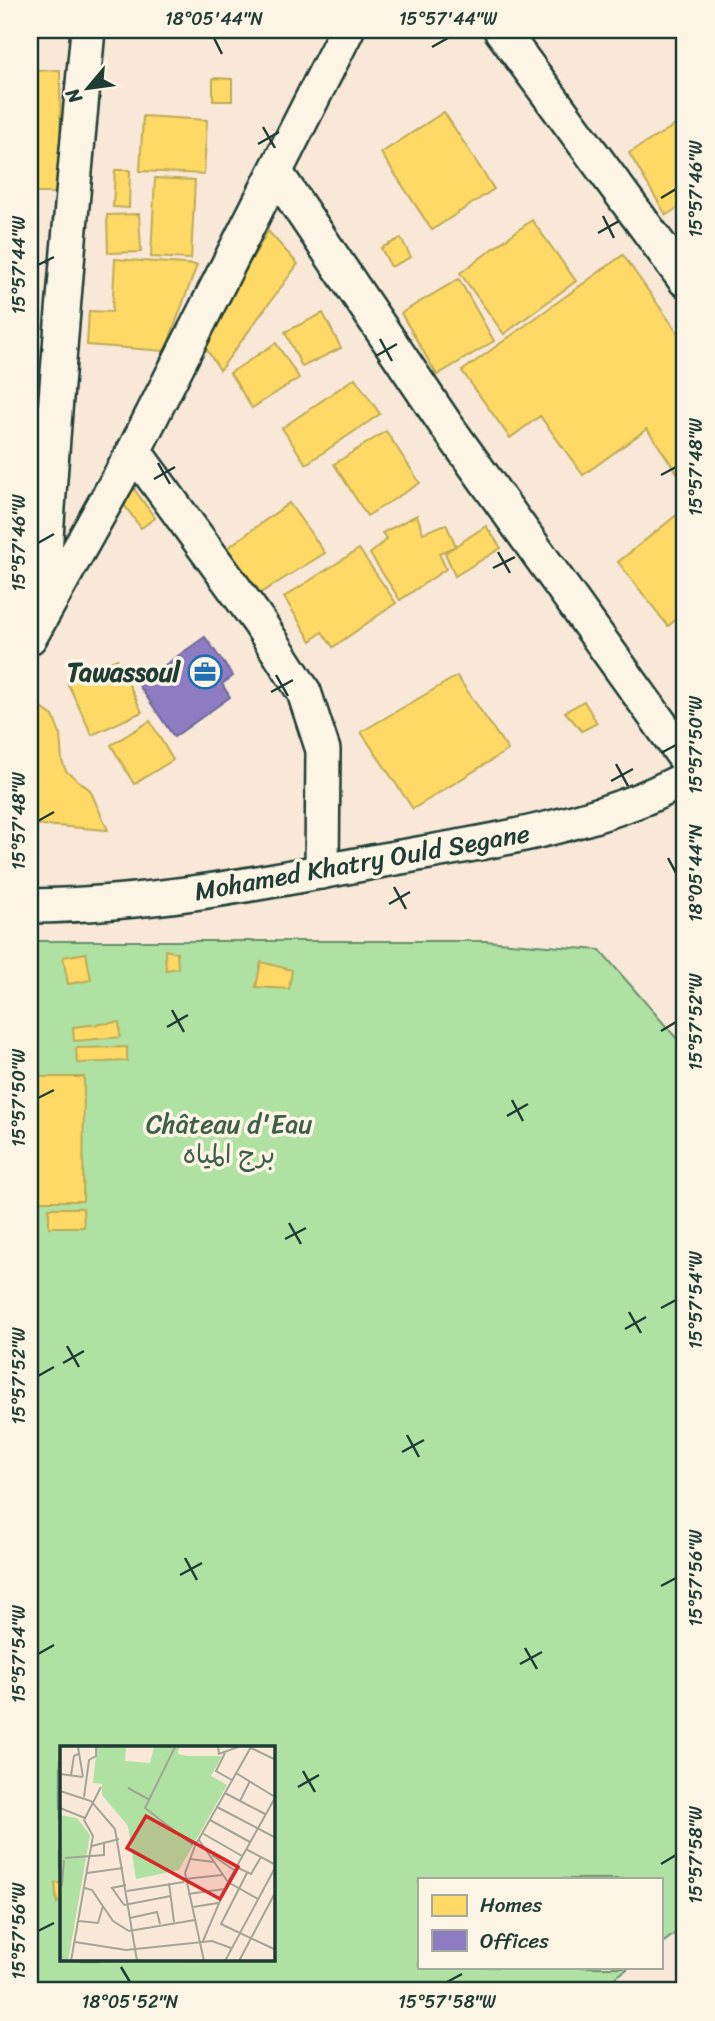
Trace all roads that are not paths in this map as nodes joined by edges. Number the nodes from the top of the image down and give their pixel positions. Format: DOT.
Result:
graph roads {
  1 [pos="88,30"];
  2 [pos="347,30"];
  3 [pos="501,30"];
  4 [pos="276,173"];
  5 [pos="685,280"];
  6 [pos="134,451"];
  7 [pos="36,625"];
  8 [pos="685,758"];
  9 [pos="685,779"];
  10 [pos="322,872"];
  11 [pos="30,906"];
  1 -- 7 [label="street"];
  2 -- 4 [label="street"];
  3 -- 5 [label="street"];
  4 -- 6 [label="street"];
  4 -- 8 [label="street"];
  6 -- 7 [label="street"];
  6 -- 10 [label="street"];
  9 -- 10 [label="street, Mohamed Khatry Ould Segane"];
  10 -- 11 [label="street, Mohamed Khatry Ould Segane"];
}
